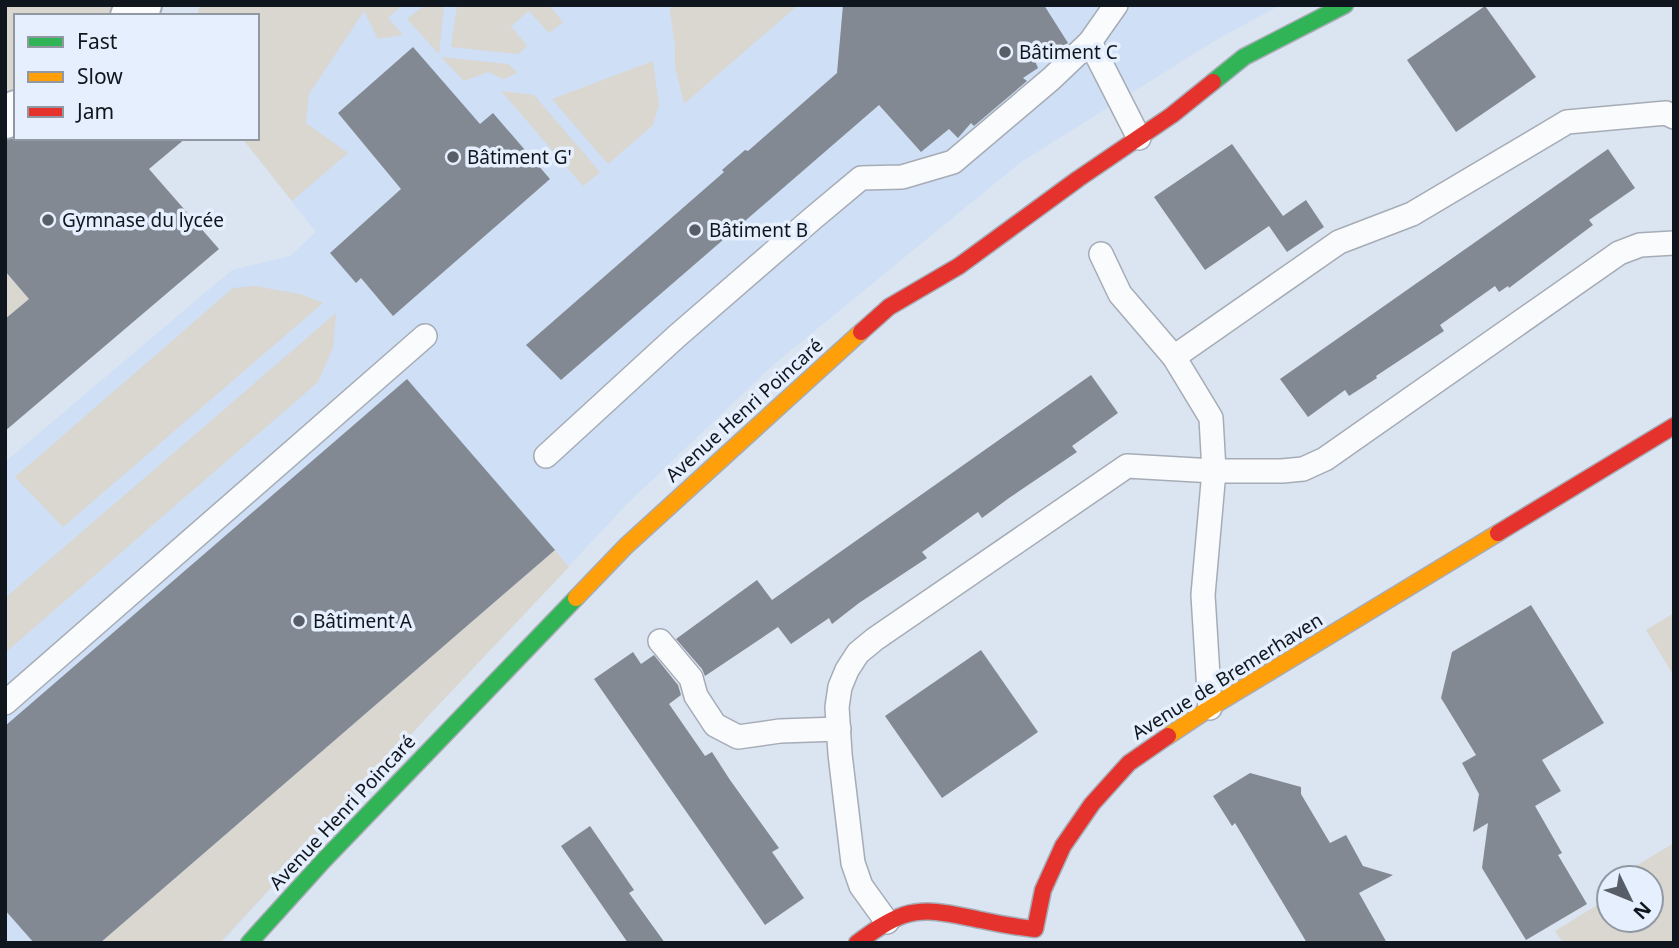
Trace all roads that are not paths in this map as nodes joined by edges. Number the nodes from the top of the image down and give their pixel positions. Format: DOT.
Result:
graph roads {
  1 [pos="1116,5"];
  2 [pos="1345,5"];
  3 [pos="1090,42"];
  4 [pos="1674,117"];
  5 [pos="1139,138"];
  6 [pos="1674,243"];
  7 [pos="1101,254"];
  8 [pos="425,336"];
  9 [pos="1174,358"];
  10 [pos="1674,426"];
  11 [pos="546,456"];
  12 [pos="1214,471"];
  13 [pos="660,641"];
  14 [pos="5,704"];
  15 [pos="1210,708"];
  16 [pos="839,729"];
  17 [pos="887,922"];
  18 [pos="1034,938"];
  19 [pos="249,943"];
  20 [pos="857,943"];
  1 -- 3 [label="lane"];
  2 -- 5 [label="street, Avenue Henri Poincaré"];
  3 -- 5 [label="lane"];
  3 -- 11 [label="lane"];
  4 -- 9 [label="lane"];
  5 -- 19 [label="street, Avenue Henri Poincaré"];
  6 -- 12 [label="lane"];
  7 -- 9 [label="lane"];
  8 -- 14 [label="lane"];
  9 -- 12 [label="lane"];
  10 -- 15 [label="street, Avenue de Bremerhaven"];
  12 -- 15 [label="lane"];
  12 -- 16 [label="lane"];
  13 -- 16 [label="lane"];
  15 -- 18 [label="street, Avenue de Bremerhaven"];
  16 -- 17 [label="lane"];
  17 -- 18 [label="street, Avenue de Bremerhaven"];
  17 -- 20 [label="street, Avenue de Bremerhaven"];
}
